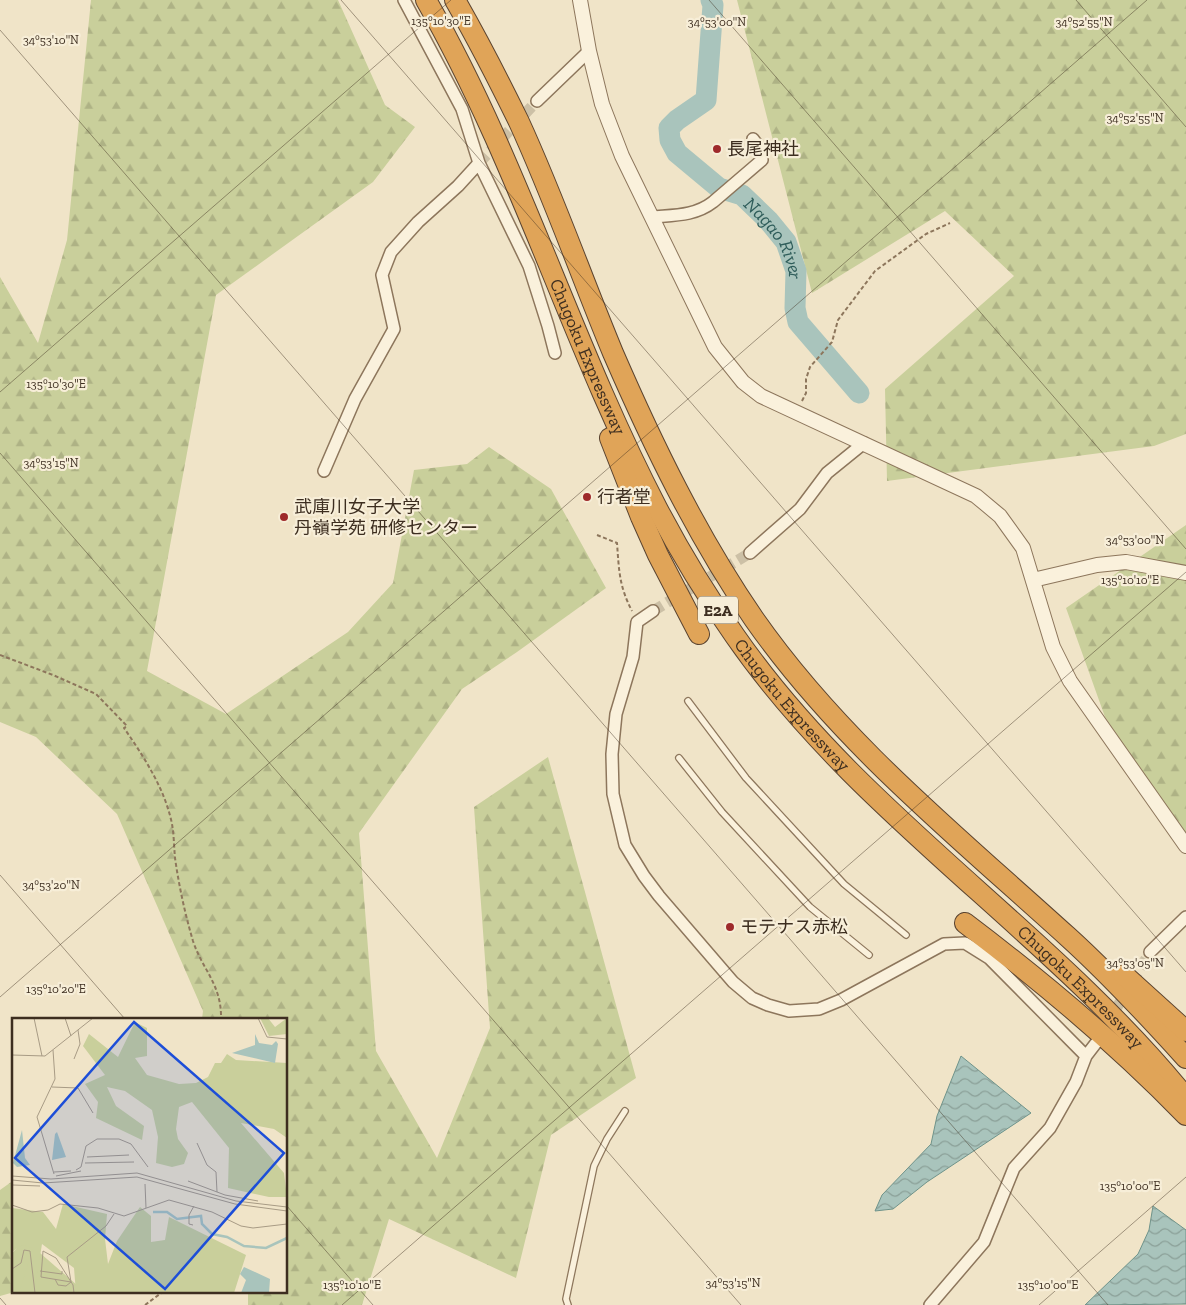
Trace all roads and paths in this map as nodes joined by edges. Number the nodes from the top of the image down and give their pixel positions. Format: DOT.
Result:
graph roads {
  1 [pos="404,0"];
  2 [pos="426,0"];
  3 [pos="455,0"];
  4 [pos="580,0"];
  5 [pos="589,51"];
  6 [pos="537,101"];
  7 [pos="753,139"];
  8 [pos="479,163"];
  9 [pos="652,218"];
  10 [pos="950,223"];
  11 [pos="568,309"];
  12 [pos="555,354"];
  13 [pos="796,412"];
  14 [pos="864,443"];
  15 [pos="324,472"];
  16 [pos="597,535"];
  17 [pos="750,553"];
  18 [pos="1186,573"];
  19 [pos="1033,580"];
  20 [pos="653,611"];
  21 [pos="638,622"];
  22 [pos="700,634"];
  23 [pos="0,655"];
  24 [pos="688,701"];
  25 [pos="679,758"];
  26 [pos="1186,846"];
  27 [pos="979,857"];
  28 [pos="1186,917"];
  29 [pos="965,923"];
  30 [pos="906,935"];
  31 [pos="1150,952"];
  32 [pos="869,955"];
  33 [pos="221,1018"];
  34 [pos="1186,1031"];
  35 [pos="1096,1043"];
  36 [pos="1086,1056"];
  37 [pos="1186,1058"];
  38 [pos="1186,1098"];
  39 [pos="625,1111"];
  40 [pos="1186,1115"];
  41 [pos="163,1292"];
  42 [pos="145,1305"];
  43 [pos="568,1305"];
  44 [pos="930,1305"];
  1 -- 8 [label="street"];
  2 -- 11 [label="highway, Chugoku Expressway / E2A"];
  3 -- 27 [label="highway, Chugoku Expressway / E2A"];
  4 -- 5 [label="street"];
  5 -- 6 [label="street"];
  5 -- 9 [label="street"];
  7 -- 9 [label="street"];
  8 -- 12 [label="street"];
  8 -- 15 [label="street"];
  9 -- 13 [label="street"];
  10 -- 13 [label="path"];
  11 -- 22 [label="highway"];
  11 -- 38 [label="highway, Chugoku Expressway / E2A"];
  13 -- 14 [label="street"];
  14 -- 17 [label="street"];
  14 -- 19 [label="street"];
  16 -- 21 [label="path"];
  18 -- 19 [label="street"];
  19 -- 26 [label="street"];
  20 -- 21 [label="street"];
  21 -- 36 [label="street"];
  23 -- 33 [label="path"];
  24 -- 30 [label="lane"];
  25 -- 32 [label="lane"];
  27 -- 34 [label="highway"];
  27 -- 37 [label="highway, Chugoku Expressway / E2A"];
  28 -- 31 [label="street"];
  29 -- 40 [label="highway"];
  35 -- 36 [label="street"];
  36 -- 44 [label="street"];
  39 -- 43 [label="lane"];
  41 -- 42 [label="path"];
}
